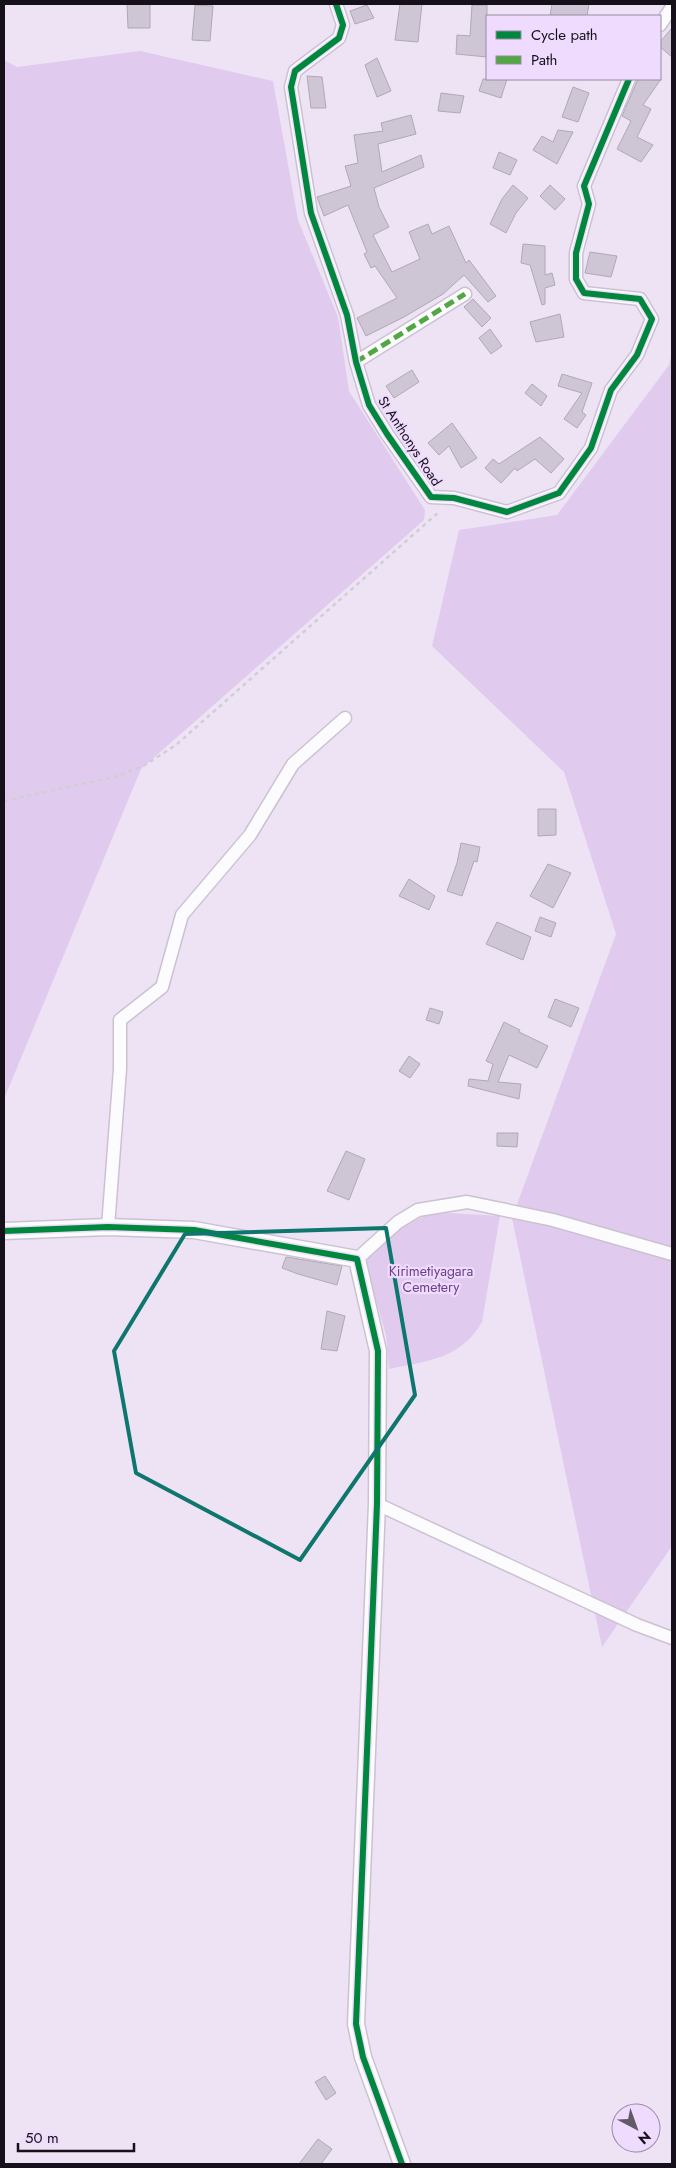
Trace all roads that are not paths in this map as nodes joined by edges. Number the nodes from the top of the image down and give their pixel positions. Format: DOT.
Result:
graph roads {
  1 [pos="336,4"];
  2 [pos="672,7"];
  3 [pos="661,24"];
  4 [pos="629,80"];
  5 [pos="465,294"];
  6 [pos="356,362"];
  7 [pos="346,718"];
  8 [pos="108,1227"];
  9 [pos="4,1231"];
  10 [pos="672,1254"];
  11 [pos="357,1260"];
  12 [pos="377,1504"];
  13 [pos="672,1638"];
  14 [pos="402,2164"];
  1 -- 6 [label="street, St Anthonys Road"];
  2 -- 3 [label="street"];
  4 -- 6 [label="street, St Anthonys Road"];
  5 -- 6 [label="street"];
  7 -- 8 [label="street"];
  8 -- 9 [label="street"];
  8 -- 11 [label="street"];
  10 -- 11 [label="street"];
  11 -- 12 [label="street"];
  12 -- 13 [label="street"];
  12 -- 14 [label="street"];
}
